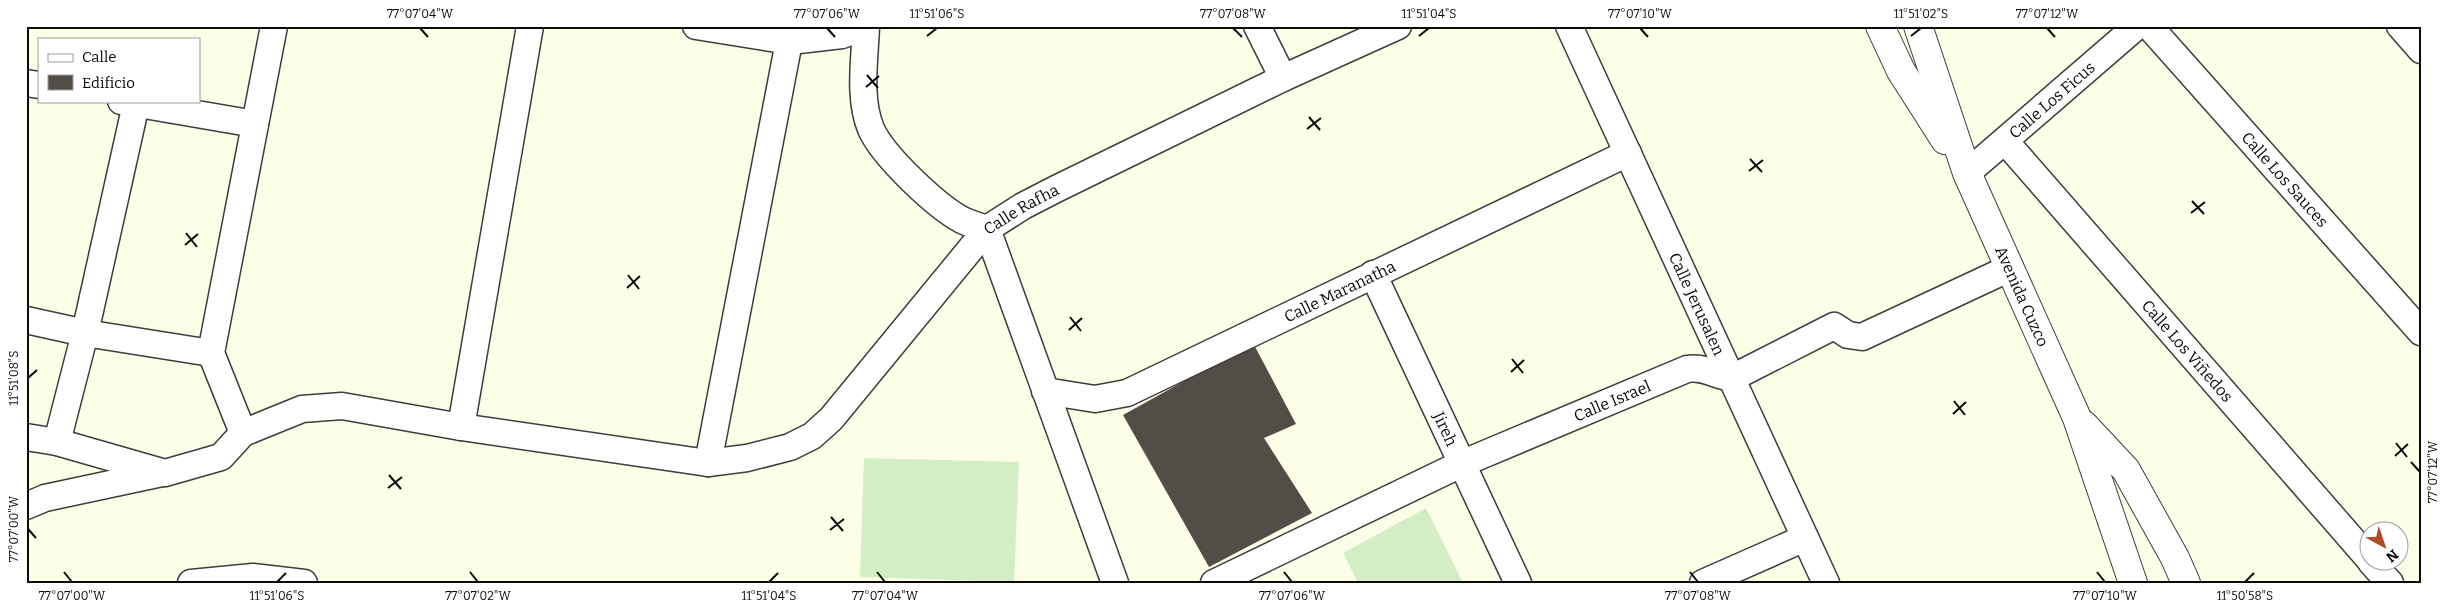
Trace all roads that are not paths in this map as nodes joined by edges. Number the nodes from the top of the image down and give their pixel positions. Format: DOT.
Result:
graph roads {
  1 [pos="274,26"];
  2 [pos="530,26"];
  3 [pos="696,26"];
  4 [pos="866,26"];
  5 [pos="1257,26"];
  6 [pos="1398,26"];
  7 [pos="1569,26"];
  8 [pos="1880,26"];
  9 [pos="1918,26"];
  10 [pos="2136,26"];
  11 [pos="2149,26"];
  12 [pos="2400,26"];
  13 [pos="791,34"];
  14 [pos="2421,50"];
  15 [pos="1283,78"];
  16 [pos="128,103"];
  17 [pos="255,124"];
  18 [pos="2005,141"];
  19 [pos="1628,153"];
  20 [pos="1967,173"];
  21 [pos="987,229"];
  22 [pos="2010,268"];
  23 [pos="1373,274"];
  24 [pos="26,320"];
  25 [pos="2421,332"];
  26 [pos="85,333"];
  27 [pos="212,354"];
  28 [pos="1732,378"];
  29 [pos="1045,391"];
  30 [pos="2078,418"];
  31 [pos="461,426"];
  32 [pos="243,434"];
  33 [pos="26,437"];
  34 [pos="57,442"];
  35 [pos="708,463"];
  36 [pos="1461,464"];
  37 [pos="165,473"];
  38 [pos="26,506"];
  39 [pos="1805,538"];
  40 [pos="2360,549"];
  41 [pos="2380,572"];
  42 [pos="194,582"];
  43 [pos="1119,582"];
  44 [pos="304,583"];
  45 [pos="1214,583"];
  46 [pos="1518,583"];
  47 [pos="1703,583"];
  48 [pos="1826,583"];
  49 [pos="2133,583"];
  50 [pos="2186,583"];
  51 [pos="2390,583"];
  1 -- 17 [label="street"];
  2 -- 31 [label="street"];
  3 -- 13 [label="street"];
  4 -- 13 [label="street"];
  4 -- 21 [label="street"];
  5 -- 15 [label="street"];
  6 -- 15 [label="street, Calle Rafha"];
  7 -- 19 [label="street, Calle Jerusalen"];
  8 -- 20 [label="street, Avenida Cuzco"];
  9 -- 20 [label="street, Avenida Cuzco"];
  10 -- 18 [label="street, Calle Los Ficus"];
  11 -- 25 [label="street, Calle Los Sauces"];
  12 -- 14 [label="street"];
  13 -- 35 [label="street"];
  15 -- 21 [label="street, Calle Rafha"];
  16 -- 17 [label="street"];
  16 -- 26 [label="street"];
  17 -- 27 [label="street"];
  18 -- 20 [label="street, Calle Los Ficus"];
  18 -- 40 [label="street, Calle Los Viñedos"];
  19 -- 23 [label="street, Calle Maranatha"];
  19 -- 28 [label="street, Calle Jerusalen"];
  20 -- 22 [label="street, Avenida Cuzco"];
  21 -- 29 [label="street"];
  21 -- 35 [label="street, Calle Rafha"];
  22 -- 28 [label="street"];
  22 -- 30 [label="street, Avenida Cuzco"];
  23 -- 29 [label="street, Calle Maranatha"];
  23 -- 36 [label="street, Jireh"];
  24 -- 26 [label="street"];
  26 -- 27 [label="street"];
  26 -- 34 [label="street"];
  27 -- 32 [label="street"];
  28 -- 36 [label="street, Calle Israel"];
  28 -- 39 [label="street, Calle Jerusalen"];
  29 -- 43 [label="street"];
  30 -- 49 [label="street, Avenida Cuzco"];
  30 -- 50 [label="street, Avenida Cuzco"];
  31 -- 32 [label="street, Calle Rafha"];
  31 -- 35 [label="street, Calle Rafha"];
  32 -- 37 [label="street"];
  33 -- 34 [label="street"];
  34 -- 37 [label="street"];
  36 -- 45 [label="street, Calle Israel"];
  36 -- 46 [label="street, Jireh"];
  37 -- 38 [label="street"];
  39 -- 47 [label="street"];
  39 -- 48 [label="street, Calle Jerusalen"];
  41 -- 51 [label="street, Calle Los Viñedos"];
  42 -- 44 [label="street"];
}
